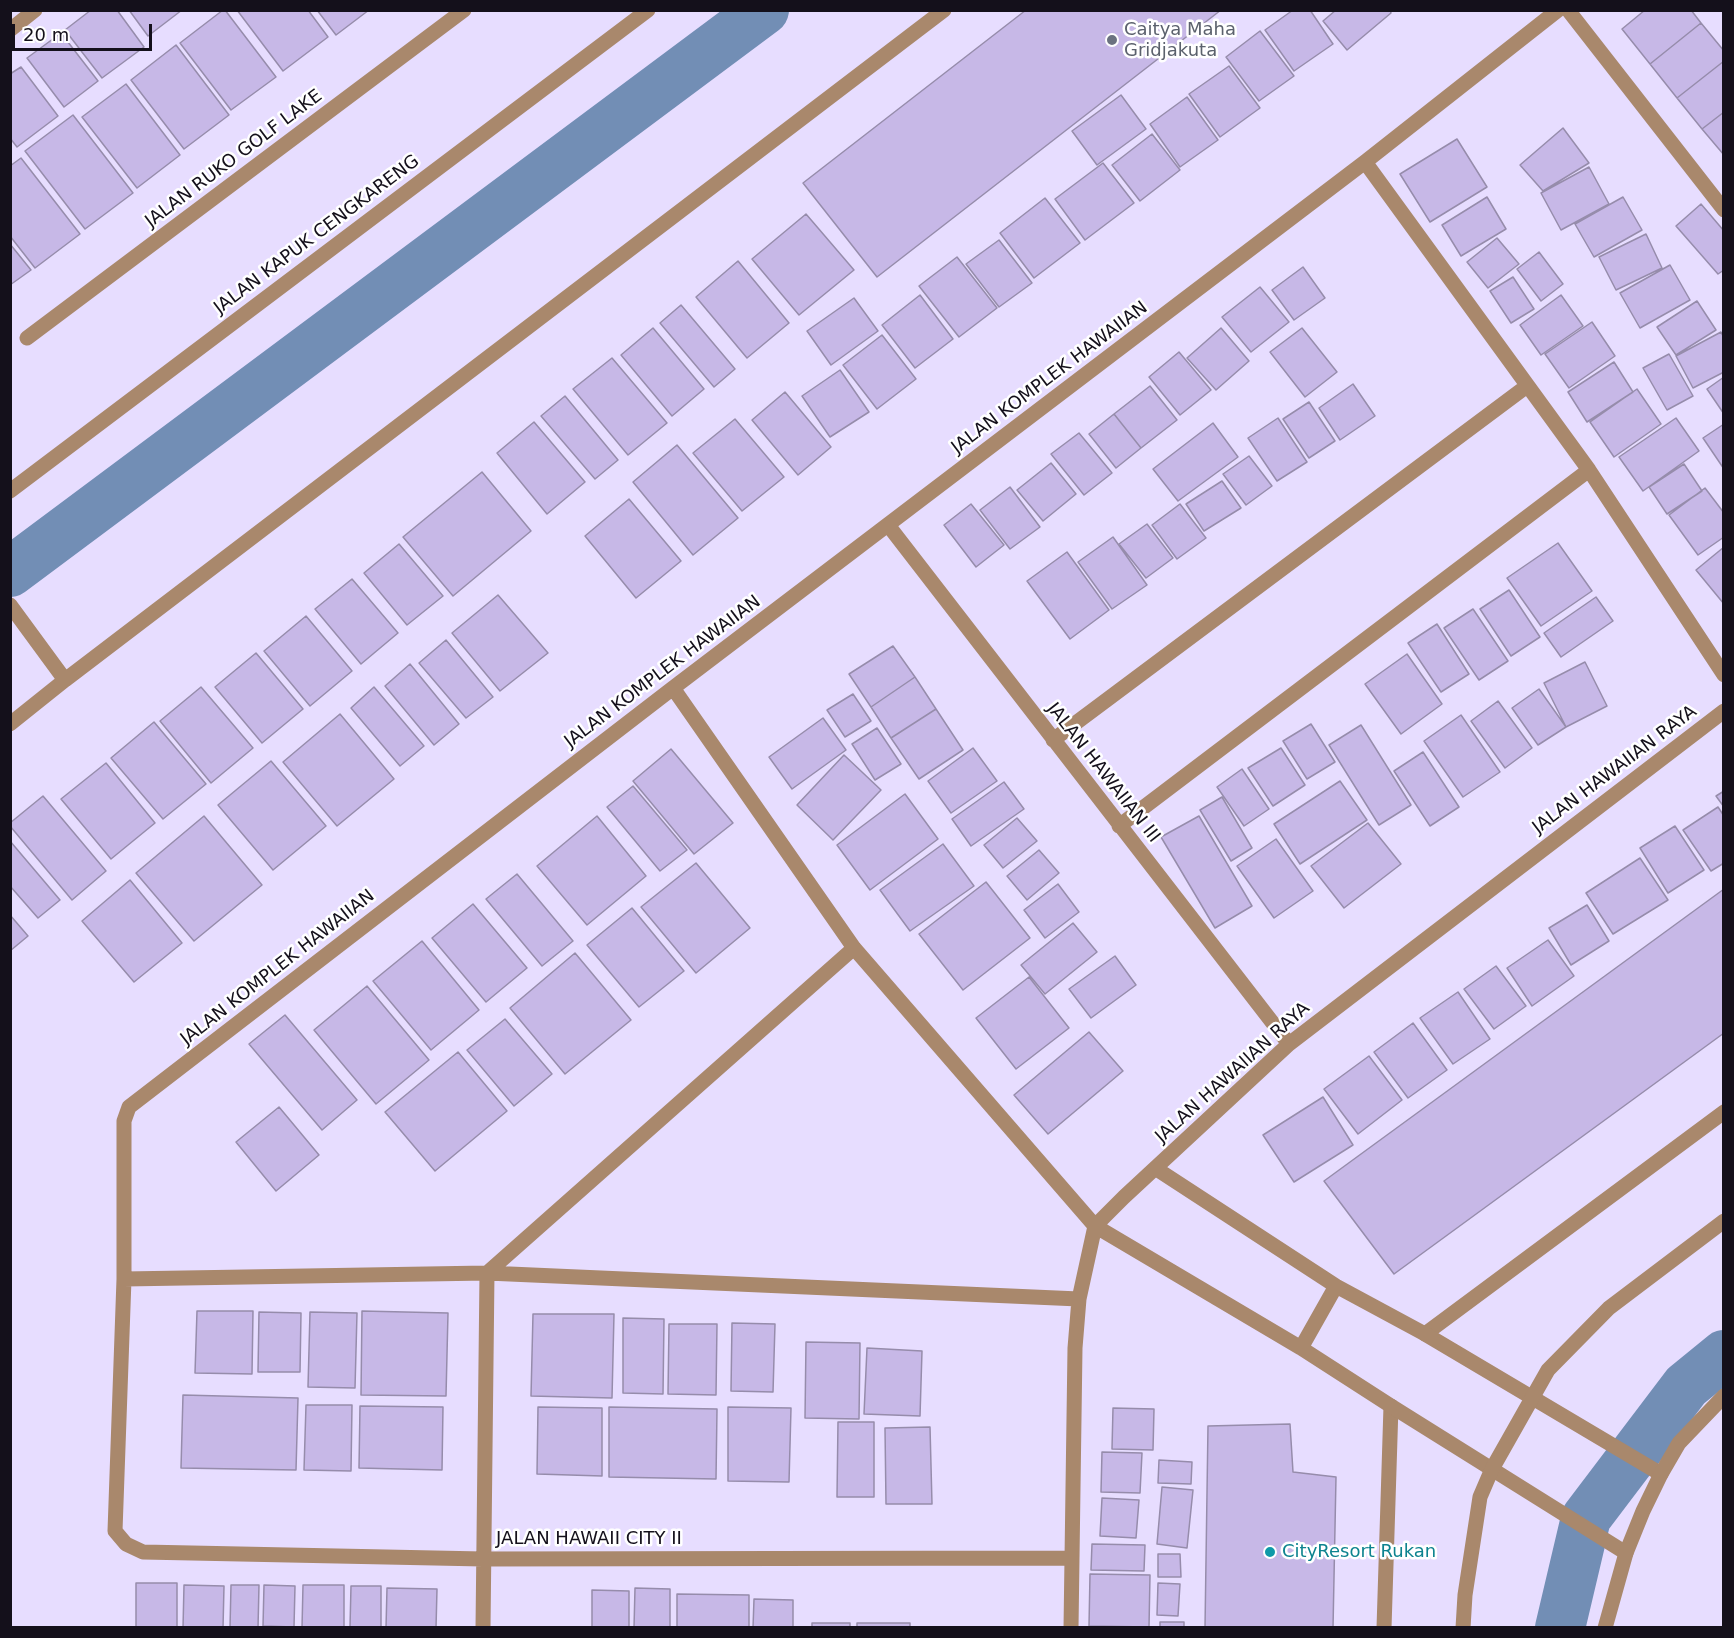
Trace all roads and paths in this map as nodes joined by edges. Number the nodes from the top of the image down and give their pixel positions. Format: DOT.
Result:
graph roads {
  1 [pos="35,10"];
  2 [pos="464,10"];
  3 [pos="648,10"];
  4 [pos="944,10"];
  5 [pos="1558,10"];
  6 [pos="1568,10"];
  7 [pos="10,30"];
  8 [pos="1365,162"];
  9 [pos="1724,210"];
  10 [pos="27,338"];
  11 [pos="1527,386"];
  12 [pos="1588,470"];
  13 [pos="10,491"];
  14 [pos="888,525"];
  15 [pos="10,605"];
  16 [pos="1724,675"];
  17 [pos="64,680"];
  18 [pos="673,688"];
  19 [pos="1724,711"];
  20 [pos="10,724"];
  21 [pos="1053,740"];
  22 [pos="1119,826"];
  23 [pos="854,948"];
  24 [pos="1289,1044"];
  25 [pos="1724,1112"];
  26 [pos="1155,1168"];
  27 [pos="1724,1221"];
  28 [pos="1095,1226"];
  29 [pos="486,1274"];
  30 [pos="124,1279"];
  31 [pos="1336,1286"];
  32 [pos="1079,1299"];
  33 [pos="1425,1334"];
  34 [pos="1301,1348"];
  35 [pos="1724,1396"];
  36 [pos="1531,1398"];
  37 [pos="1391,1406"];
  38 [pos="1492,1469"];
  39 [pos="1661,1474"];
  40 [pos="115,1531"];
  41 [pos="1626,1553"];
  42 [pos="1072,1558"];
  43 [pos="483,1559"];
  44 [pos="483,1628"];
  45 [pos="1071,1628"];
  46 [pos="1384,1628"];
  47 [pos="1463,1628"];
  48 [pos="1605,1628"];
  1 -- 7 [label="street"];
  2 -- 10 [label="street, JALAN RUKO GOLF LAKE"];
  3 -- 13 [label="street, JALAN KAPUK CENGKARENG"];
  4 -- 17 [label="street"];
  5 -- 8 [label="street, JALAN KOMPLEK HAWAIIAN"];
  6 -- 9 [label="street"];
  8 -- 11 [label="street"];
  8 -- 14 [label="street, JALAN KOMPLEK HAWAIIAN"];
  11 -- 12 [label="street"];
  11 -- 21 [label="street"];
  12 -- 16 [label="street"];
  12 -- 22 [label="street"];
  14 -- 18 [label="street, JALAN KOMPLEK HAWAIIAN"];
  14 -- 21 [label="street, JALAN HAWAIIAN III"];
  15 -- 17 [label="street"];
  17 -- 20 [label="street"];
  18 -- 23 [label="street"];
  18 -- 30 [label="street, JALAN KOMPLEK HAWAIIAN"];
  19 -- 24 [label="street, JALAN HAWAIIAN RAYA"];
  21 -- 22 [label="street, JALAN HAWAIIAN III"];
  22 -- 24 [label="street, JALAN HAWAIIAN III"];
  23 -- 28 [label="street"];
  23 -- 29 [label="street"];
  24 -- 26 [label="street, JALAN HAWAIIAN RAYA"];
  25 -- 33 [label="street"];
  26 -- 28 [label="street, JALAN HAWAIIAN RAYA"];
  26 -- 31 [label="street"];
  27 -- 36 [label="street"];
  28 -- 32 [label="street"];
  28 -- 34 [label="street"];
  29 -- 30 [label="street"];
  29 -- 32 [label="street"];
  29 -- 43 [label="street"];
  30 -- 40 [label="street, JALAN KOMPLEK HAWAIIAN"];
  31 -- 33 [label="street"];
  31 -- 34 [label="street"];
  32 -- 42 [label="street"];
  33 -- 36 [label="street"];
  34 -- 37 [label="street"];
  35 -- 39 [label="street"];
  36 -- 38 [label="street"];
  36 -- 39 [label="street"];
  37 -- 38 [label="street"];
  37 -- 46 [label="street"];
  38 -- 41 [label="street"];
  38 -- 47 [label="street"];
  39 -- 41 [label="street"];
  40 -- 43 [label="street, JALAN HAWAII CITY II"];
  41 -- 48 [label="street"];
  42 -- 43 [label="street, JALAN HAWAII CITY II"];
  42 -- 45 [label="street"];
  43 -- 44 [label="street"];
}
